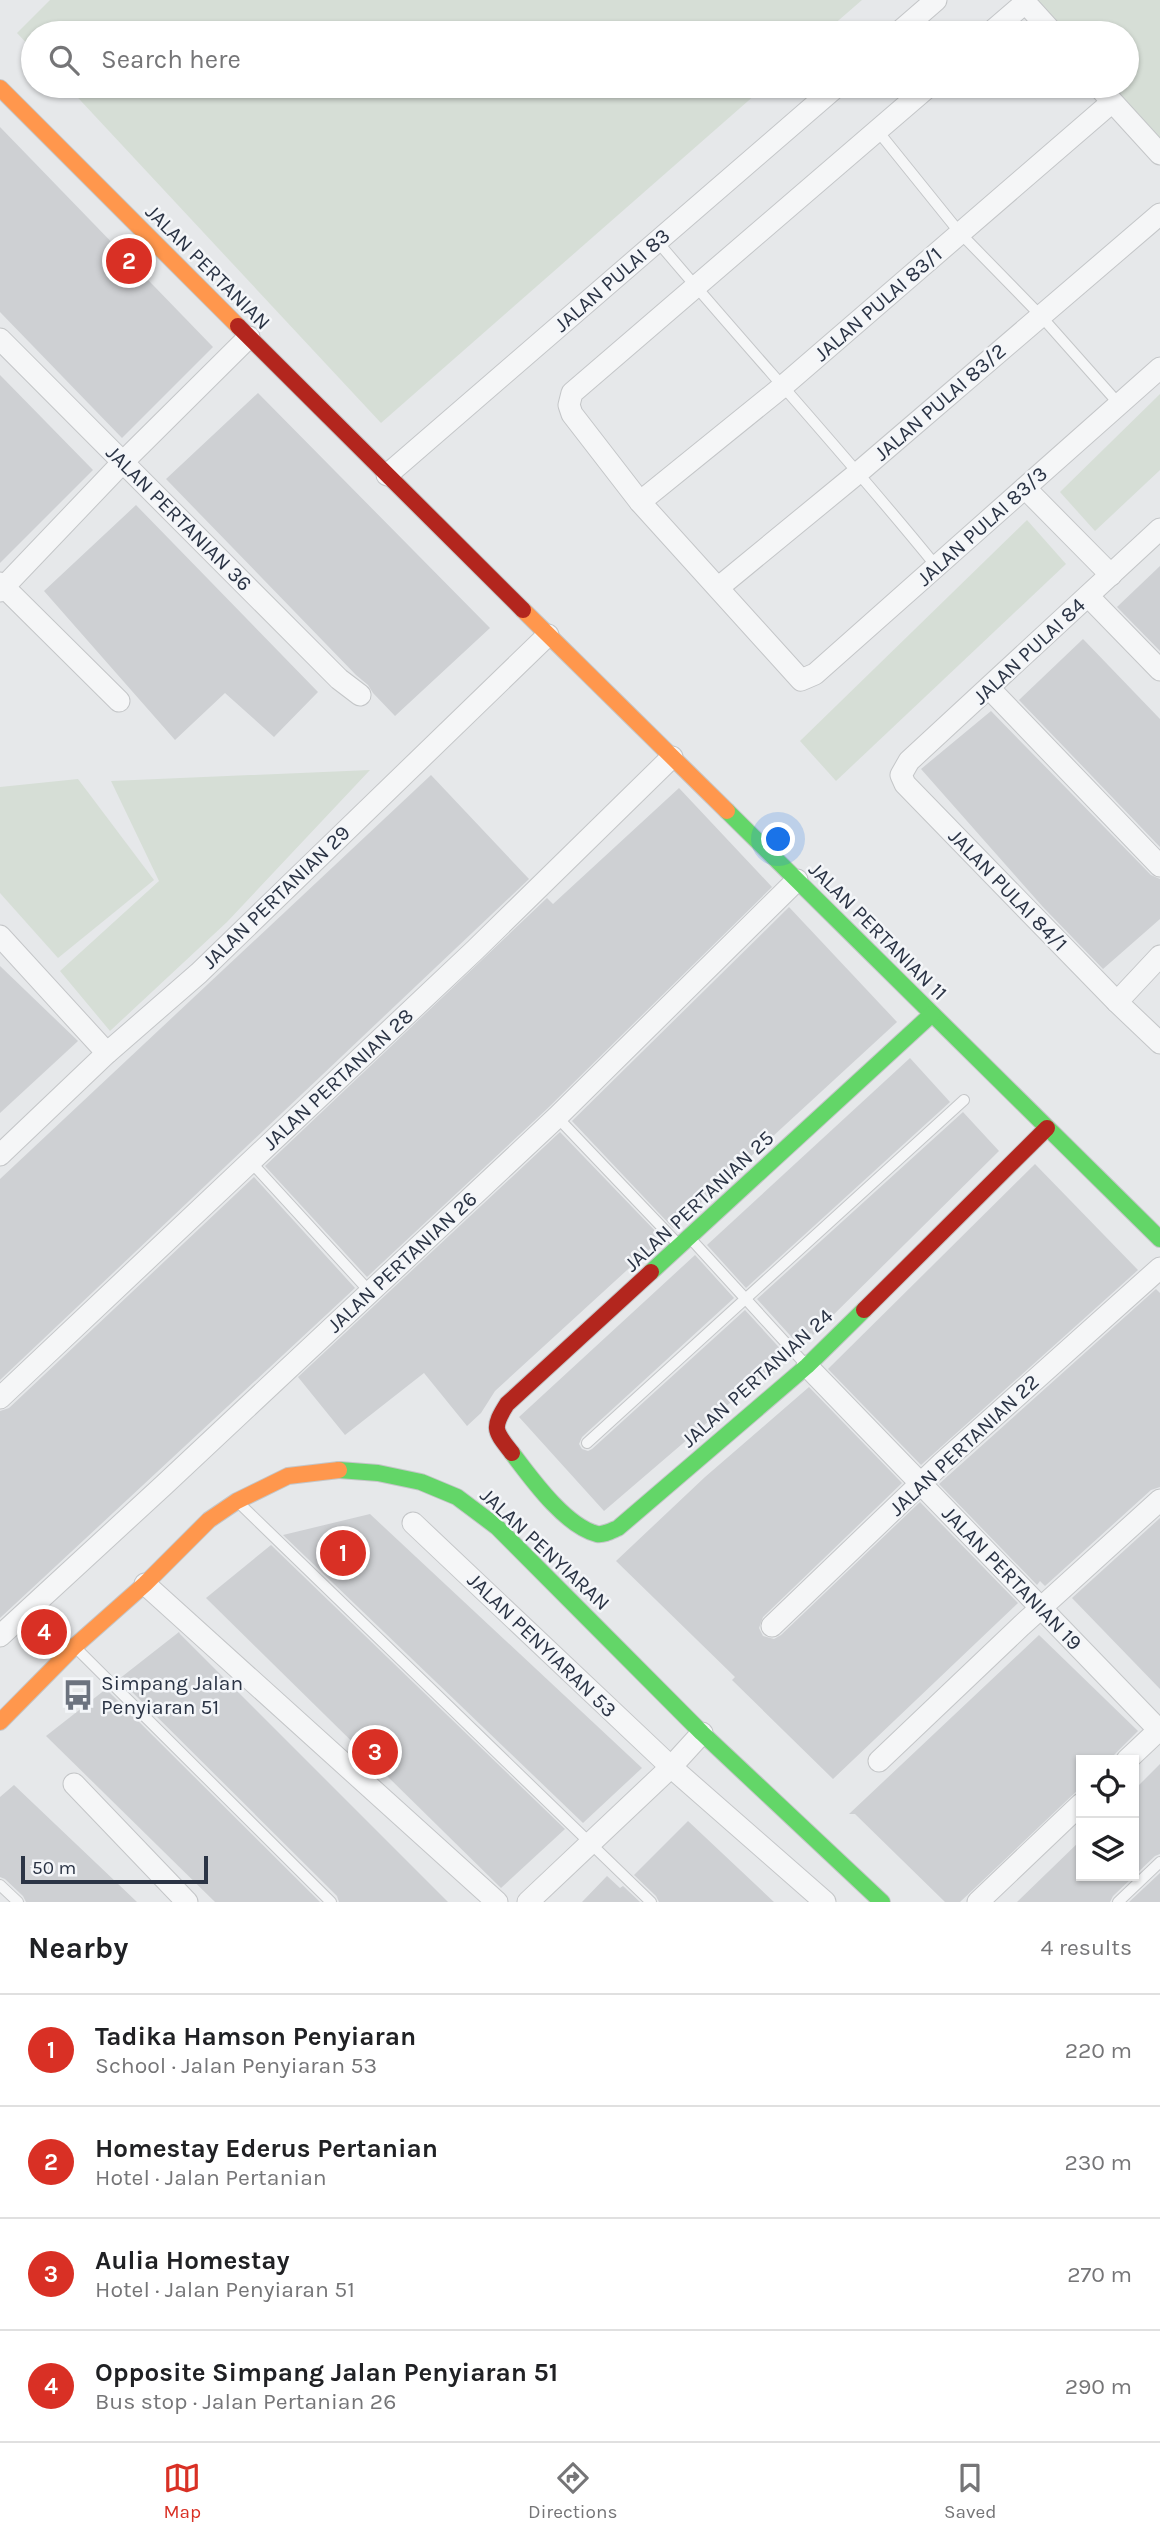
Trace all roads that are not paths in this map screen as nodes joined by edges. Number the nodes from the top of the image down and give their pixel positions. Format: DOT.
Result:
graph roads {
  1 [pos="936,0"];
  2 [pos="1025,1"];
  3 [pos="912,21"];
  4 [pos="1003,21"];
  5 [pos="1042,21"];
  6 [pos="0,88"];
  7 [pos="823,98"];
  8 [pos="915,98"];
  9 [pos="1108,98"];
  10 [pos="1112,102"];
  11 [pos="877,130"];
  12 [pos="1160,154"];
  13 [pos="1160,214"];
  14 [pos="961,233"];
  15 [pos="657,242"];
  16 [pos="696,287"];
  17 [pos="1040,315"];
  18 [pos="249,337"];
  19 [pos="0,339"];
  20 [pos="1160,368"];
  21 [pos="782,387"];
  22 [pos="1119,404"];
  23 [pos="123,462"];
  24 [pos="859,472"];
  25 [pos="387,475"];
  26 [pos="1025,488"];
  27 [pos="640,502"];
  28 [pos="1160,529"];
  29 [pos="936,566"];
  30 [pos="1111,575"];
  31 [pos="1,587"];
  32 [pos="719,587"];
  33 [pos="1087,596"];
  34 [pos="548,635"];
  35 [pos="1160,670"];
  36 [pos="989,688"];
  37 [pos="360,695"];
  38 [pos="119,701"];
  39 [pos="672,757"];
  40 [pos="901,775"];
  41 [pos="1160,866"];
  42 [pos="797,880"];
  43 [pos="0,936"];
  44 [pos="1160,956"];
  45 [pos="1117,1002"];
  46 [pos="932,1014"];
  47 [pos="1159,1039"];
  48 [pos="107,1053"];
  49 [pos="964,1101"];
  50 [pos="557,1117"];
  51 [pos="1047,1128"];
  52 [pos="0,1155"];
  53 [pos="250,1161"];
  54 [pos="1160,1239"];
  55 [pos="685,1242"];
  56 [pos="1160,1268"];
  57 [pos="370,1292"];
  58 [pos="747,1300"];
  59 [pos="807,1366"];
  60 [pos="0,1398"];
  61 [pos="496,1421"];
  62 [pos="587,1443"];
  63 [pos="921,1484"];
  64 [pos="1160,1500"];
  65 [pos="237,1501"];
  66 [pos="413,1523"];
  67 [pos="145,1584"];
  68 [pos="1041,1608"];
  69 [pos="772,1626"];
  70 [pos="0,1636"];
  71 [pos="75,1646"];
  72 [pos="0,1691"];
  73 [pos="7,1715"];
  74 [pos="1159,1729"];
  75 [pos="702,1733"];
  76 [pos="1132,1755"];
  77 [pos="879,1761"];
  78 [pos="670,1767"];
  79 [pos="74,1783"];
  80 [pos="1076,1809"];
  81 [pos="590,1843"];
  82 [pos="1160,1862"];
  83 [pos="0,1885"];
  84 [pos="18,1902"];
  85 [pos="187,1902"];
  86 [pos="331,1902"];
  87 [pos="497,1902"];
  88 [pos="528,1902"];
  89 [pos="651,1902"];
  90 [pos="825,1902"];
  91 [pos="882,1902"];
  92 [pos="978,1902"];
  93 [pos="1118,1902"];
  1 -- 3 [label="street"];
  2 -- 4 [label="street"];
  2 -- 5 [label="street"];
  6 -- 18 [label="street, JALAN PERTANIAN"];
  7 -- 15 [label="street, JALAN PULAI 83"];
  8 -- 11 [label="street"];
  9 -- 10 [label="street"];
  10 -- 12 [label="street"];
  10 -- 14 [label="street, JALAN PULAI 83/1"];
  11 -- 14 [label="lane"];
  11 -- 16 [label="street"];
  13 -- 17 [label="street, JALAN PULAI 83/2"];
  14 -- 17 [label="lane"];
  14 -- 21 [label="street, JALAN PULAI 83/1"];
  15 -- 16 [label="lane"];
  15 -- 25 [label="street, JALAN PULAI 83"];
  16 -- 21 [label="lane"];
  16 -- 27 [label="street"];
  17 -- 22 [label="lane"];
  17 -- 24 [label="street, JALAN PULAI 83/2"];
  18 -- 23 [label="street"];
  18 -- 25 [label="street, JALAN PERTANIAN"];
  19 -- 23 [label="street, JALAN PERTANIAN 36"];
  20 -- 22 [label="street, JALAN PULAI 83/3"];
  21 -- 24 [label="lane"];
  21 -- 27 [label="street, JALAN PULAI 83/1"];
  22 -- 26 [label="street, JALAN PULAI 83/3"];
  23 -- 31 [label="street"];
  23 -- 37 [label="street, JALAN PERTANIAN 36"];
  24 -- 29 [label="lane"];
  24 -- 32 [label="street, JALAN PULAI 83/2"];
  25 -- 34 [label="street, JALAN PERTANIAN 11"];
  26 -- 29 [label="street, JALAN PULAI 83/3"];
  26 -- 30 [label="street"];
  27 -- 32 [label="street"];
  28 -- 30 [label="street, JALAN PULAI 84"];
  29 -- 32 [label="street, JALAN PULAI 83/3"];
  30 -- 33 [label="street, JALAN PULAI 84"];
  31 -- 38 [label="street"];
  33 -- 35 [label="street"];
  33 -- 36 [label="street, JALAN PULAI 84"];
  34 -- 39 [label="street, JALAN PERTANIAN 11"];
  34 -- 48 [label="street, JALAN PERTANIAN 29"];
  36 -- 40 [label="street, JALAN PULAI 84"];
  36 -- 41 [label="street"];
  39 -- 42 [label="street, JALAN PERTANIAN 11"];
  39 -- 53 [label="street, JALAN PERTANIAN 28"];
  40 -- 45 [label="street, JALAN PULAI 84/1"];
  42 -- 46 [label="street, JALAN PERTANIAN 11"];
  42 -- 50 [label="street, JALAN PERTANIAN 26"];
  43 -- 48 [label="street"];
  44 -- 45 [label="street"];
  45 -- 47 [label="street, JALAN PULAI 84/1"];
  46 -- 51 [label="street, JALAN PERTANIAN 11"];
  46 -- 55 [label="street, JALAN PERTANIAN 25"];
  48 -- 52 [label="street, JALAN PERTANIAN 29"];
  49 -- 58 [label="lane"];
  50 -- 55 [label="lane"];
  50 -- 57 [label="street, JALAN PERTANIAN 26"];
  51 -- 54 [label="street, JALAN PERTANIAN 11"];
  51 -- 59 [label="street, JALAN PERTANIAN 24"];
  53 -- 57 [label="lane"];
  53 -- 60 [label="street, JALAN PERTANIAN 28"];
  55 -- 58 [label="lane"];
  55 -- 61 [label="street, JALAN PERTANIAN 25"];
  56 -- 63 [label="street, JALAN PERTANIAN 22"];
  57 -- 70 [label="street, JALAN PERTANIAN 26"];
  58 -- 59 [label="lane"];
  58 -- 62 [label="lane"];
  59 -- 61 [label="street, JALAN PERTANIAN 24"];
  59 -- 63 [label="street, JALAN PERTANIAN 19"];
  63 -- 68 [label="street, JALAN PERTANIAN 19"];
  63 -- 69 [label="street, JALAN PERTANIAN 22"];
  64 -- 68 [label="street"];
  65 -- 67 [label="street, JALAN PENYIARAN"];
  65 -- 75 [label="street, JALAN PENYIARAN"];
  65 -- 81 [label="lane"];
  66 -- 78 [label="street, JALAN PENYIARAN 53"];
  67 -- 71 [label="street, JALAN PENYIARAN"];
  67 -- 87 [label="street"];
  68 -- 74 [label="street, JALAN PERTANIAN 19"];
  68 -- 77 [label="street"];
  71 -- 73 [label="street, JALAN PENYIARAN"];
  71 -- 86 [label="lane"];
  72 -- 73 [label="street"];
  74 -- 76 [label="street"];
  75 -- 78 [label="street"];
  75 -- 91 [label="street, JALAN PENYIARAN"];
  78 -- 81 [label="street"];
  78 -- 90 [label="street, JALAN PENYIARAN 53"];
  79 -- 85 [label="street"];
  80 -- 92 [label="street"];
  81 -- 88 [label="street"];
  81 -- 89 [label="lane"];
  82 -- 93 [label="lane"];
  83 -- 84 [label="lane"];
}
